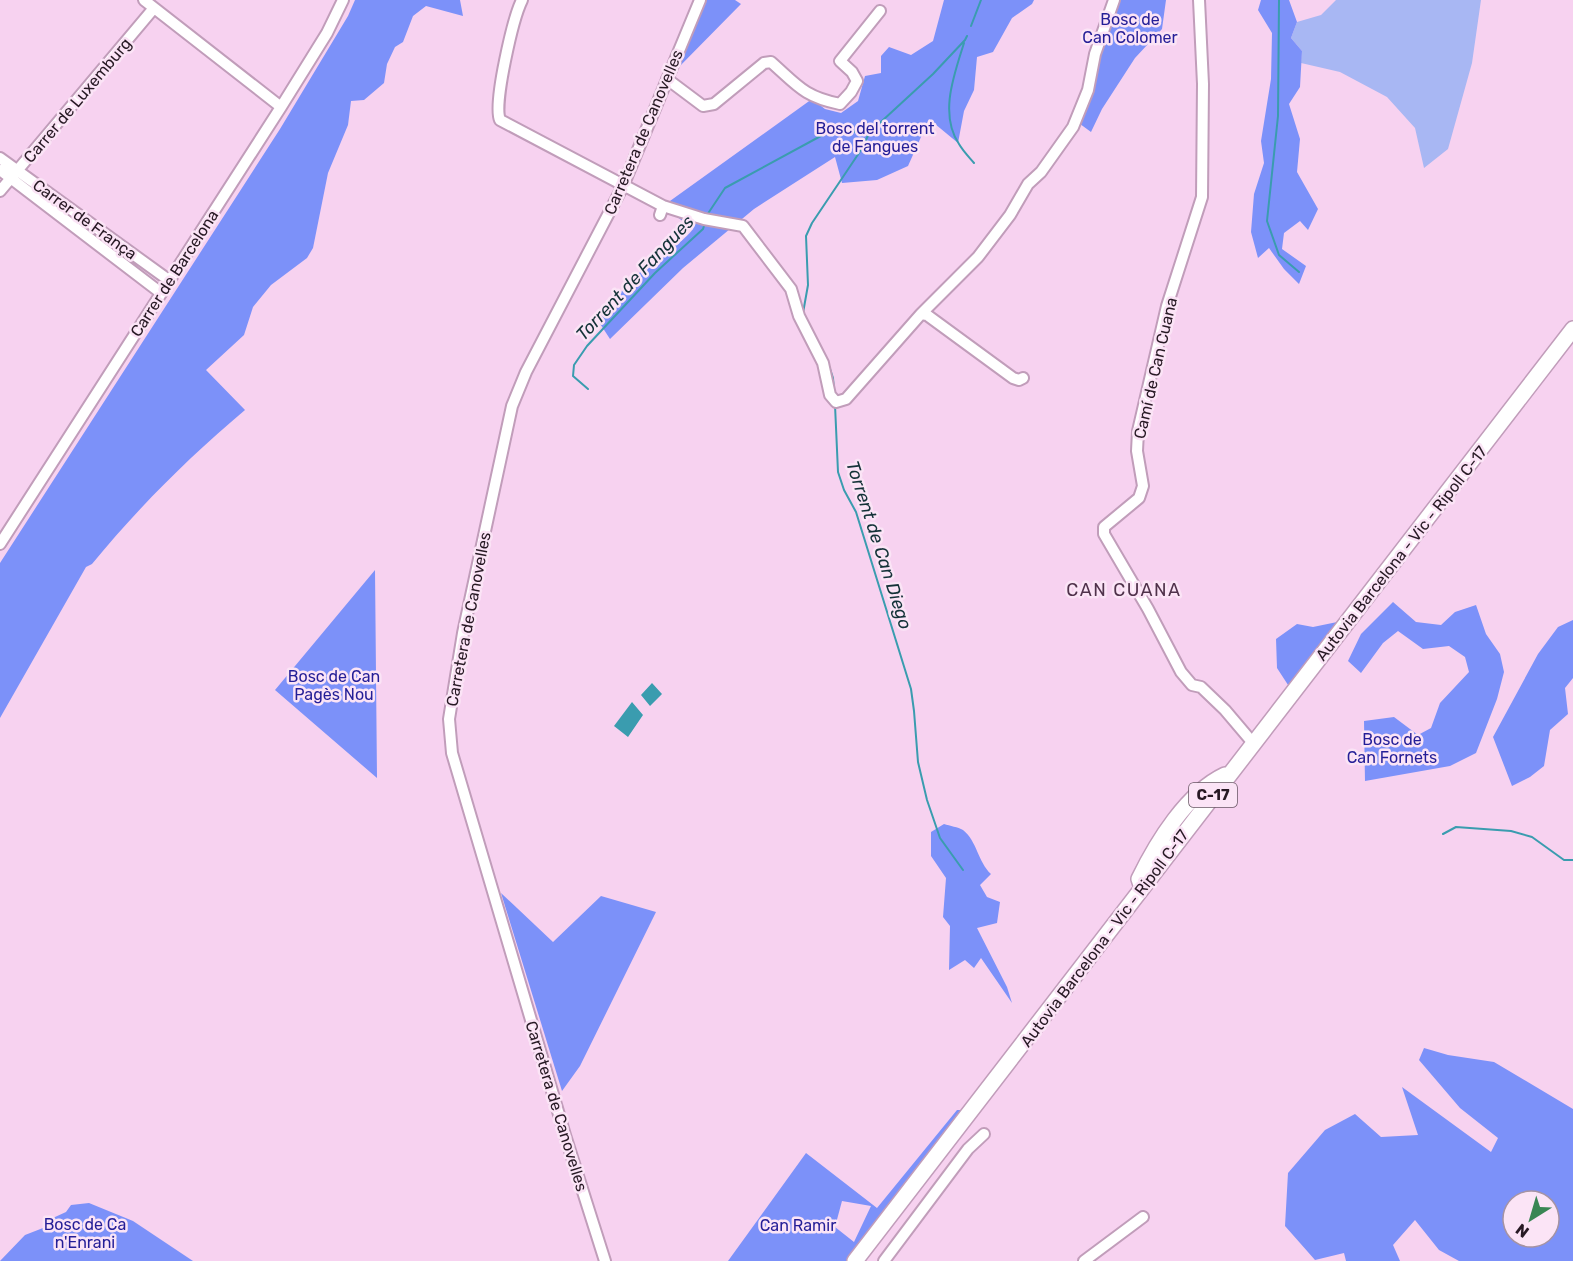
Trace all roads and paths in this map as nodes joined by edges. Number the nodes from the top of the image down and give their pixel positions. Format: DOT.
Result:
graph roads {
  1 [pos="144,0"];
  2 [pos="343,0"];
  3 [pos="522,0"];
  4 [pos="700,0"];
  5 [pos="1114,0"];
  6 [pos="1199,0"];
  7 [pos="154,8"];
  8 [pos="880,11"];
  9 [pos="667,79"];
  10 [pos="281,107"];
  11 [pos="0,158"];
  12 [pos="0,170"];
  13 [pos="14,175"];
  14 [pos="623,186"];
  15 [pos="0,191"];
  16 [pos="170,281"];
  17 [pos="161,293"];
  18 [pos="921,314"];
  19 [pos="1573,329"];
  20 [pos="1573,345"];
  21 [pos="1023,378"];
  22 [pos="0,544"];
  23 [pos="1253,743"];
  24 [pos="984,1134"];
  25 [pos="1143,1217"];
  26 [pos="605,1261"];
  27 [pos="855,1261"];
  28 [pos="867,1261"];
  29 [pos="884,1261"];
  30 [pos="1084,1261"];
  1 -- 7 [label="street"];
  2 -- 10 [label="street, Carrer de Barcelona"];
  3 -- 14 [label="street"];
  4 -- 9 [label="street, Carretera de Canovelles"];
  5 -- 18 [label="street"];
  6 -- 23 [label="street, Camí de Can Cuana"];
  7 -- 10 [label="street"];
  7 -- 13 [label="street, Carrer de Luxemburg"];
  8 -- 9 [label="street"];
  9 -- 14 [label="street, Carretera de Canovelles"];
  10 -- 16 [label="street, Carrer de Barcelona"];
  11 -- 13 [label="street, Carrer de França"];
  12 -- 13 [label="street, Carrer de França"];
  13 -- 15 [label="street, Carrer de Luxemburg"];
  13 -- 16 [label="street, Carrer de França"];
  13 -- 17 [label="street, Carrer de França"];
  14 -- 18 [label="street"];
  14 -- 26 [label="street, Carretera de Canovelles"];
  16 -- 17 [label="street, Carrer de Barcelona"];
  17 -- 22 [label="street, Carrer de Barcelona"];
  18 -- 21 [label="street"];
  19 -- 23 [label="highway, Autovia Barcelona - Vic - Ripoll C-17 / C-17"];
  20 -- 28 [label="highway, Autovia Barcelona - Vic - Ripoll C-17 / C-17"];
  23 -- 27 [label="highway, Autovia Barcelona - Vic - Ripoll C-17 / C-17"];
  24 -- 29 [label="street"];
  25 -- 30 [label="street"];
}
